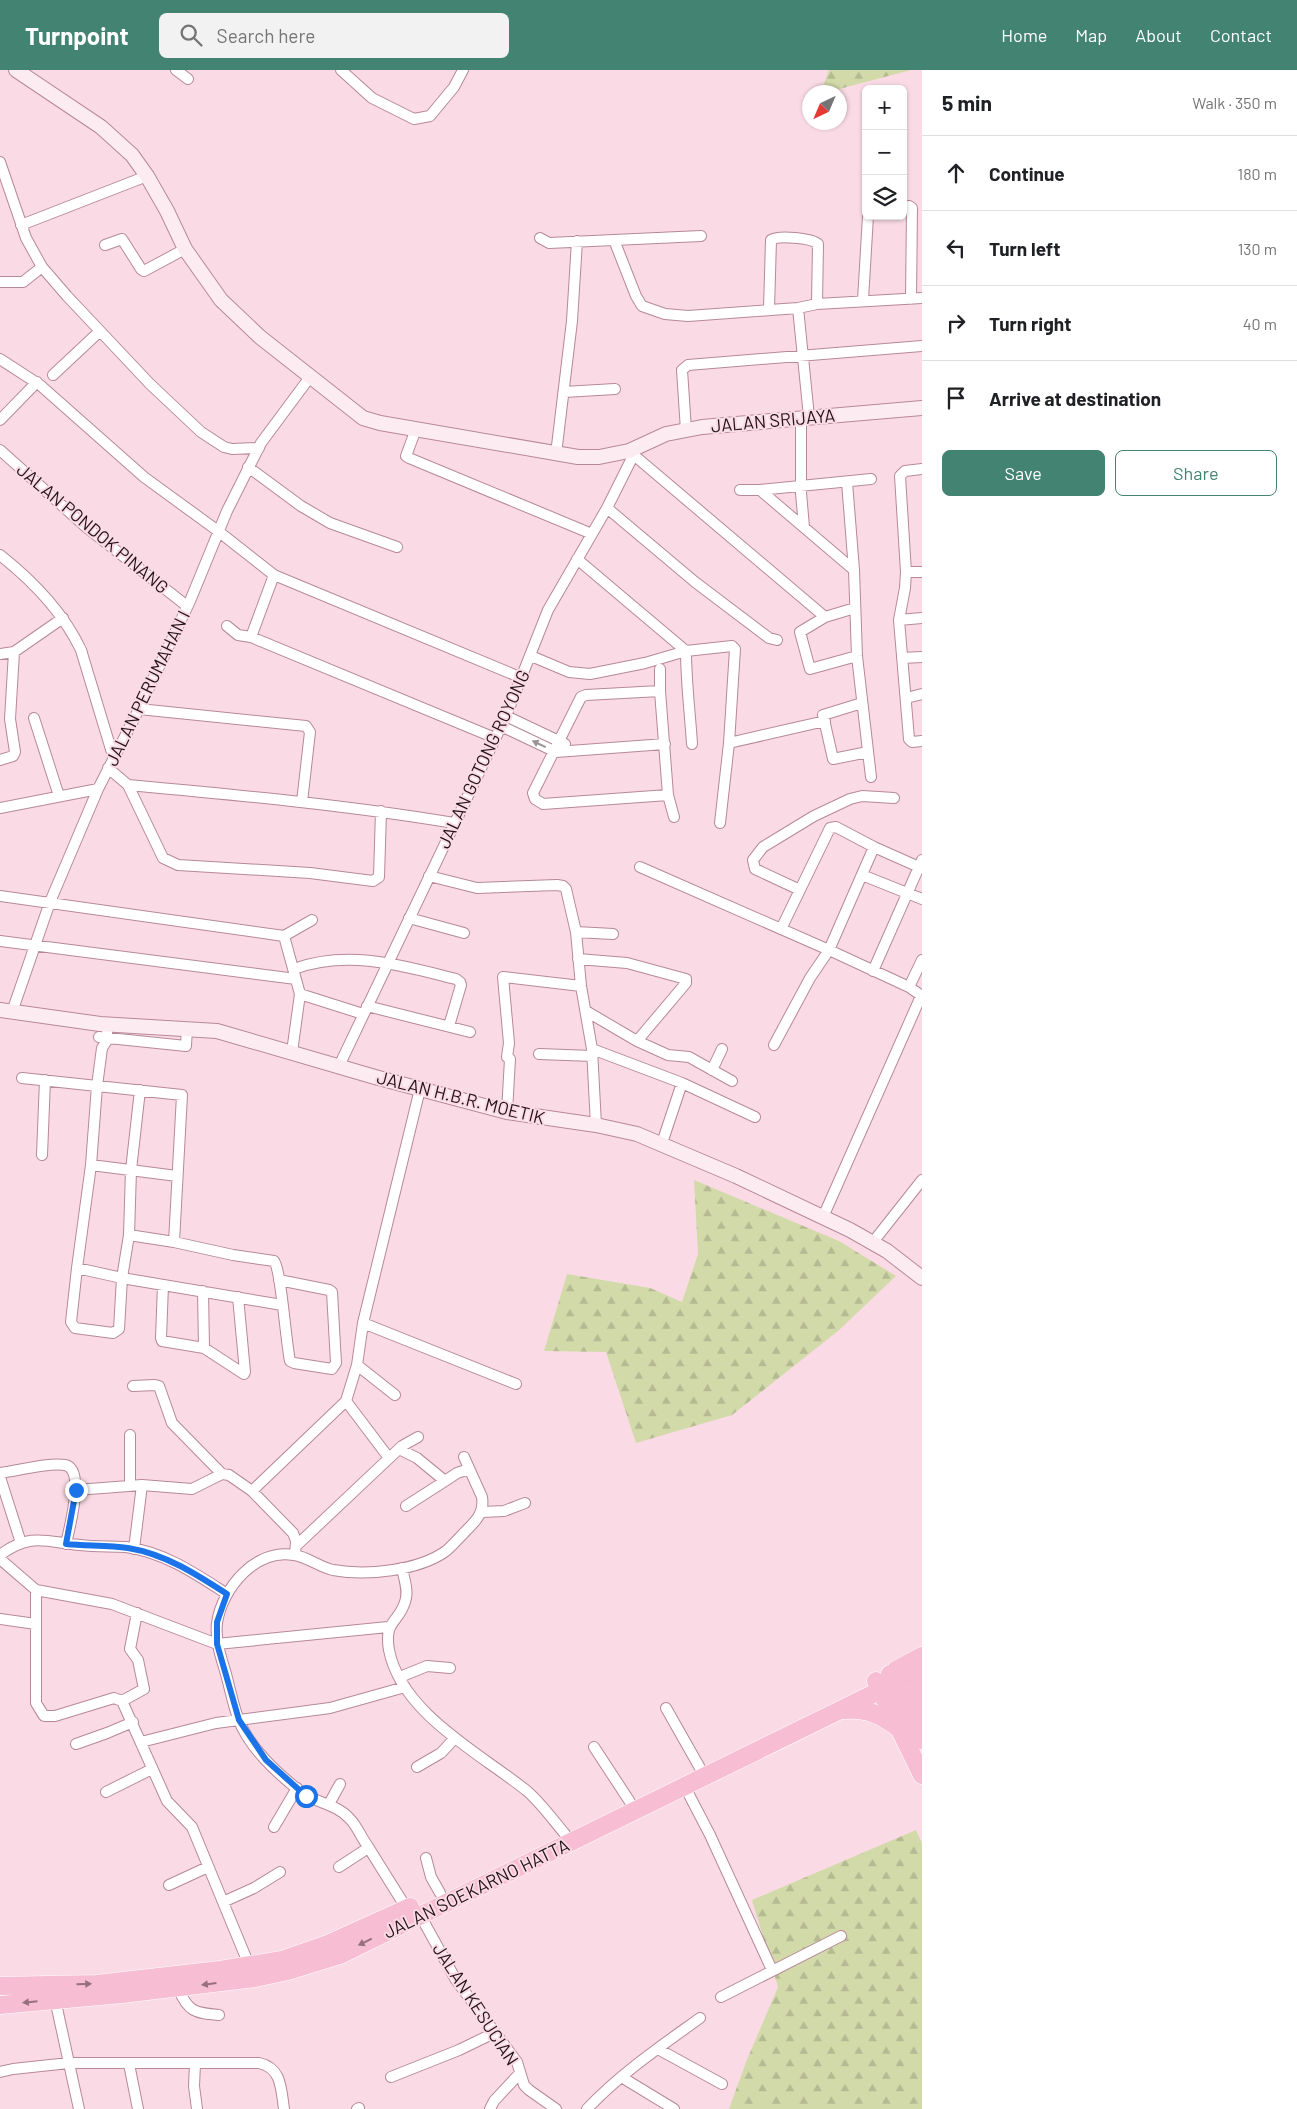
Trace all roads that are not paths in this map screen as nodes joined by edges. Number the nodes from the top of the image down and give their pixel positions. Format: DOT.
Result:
graph roads {
  1 [pos="16,70"];
  2 [pos="176,70"];
  3 [pos="341,70"];
  4 [pos="463,70"];
  5 [pos="188,78"];
  6 [pos="0,162"];
  7 [pos="147,176"];
  8 [pos="907,206"];
  9 [pos="868,220"];
  10 [pos="21,225"];
  11 [pos="701,236"];
  12 [pos="540,238"];
  13 [pos="614,240"];
  14 [pos="577,241"];
  15 [pos="104,245"];
  16 [pos="185,249"];
  17 [pos="42,266"];
  18 [pos="0,282"];
  19 [pos="922,298"];
  20 [pos="911,299"];
  21 [pos="863,300"];
  22 [pos="817,304"];
  23 [pos="798,308"];
  24 [pos="769,309"];
  25 [pos="100,332"];
  26 [pos="922,346"];
  27 [pos="802,356"];
  28 [pos="0,359"];
  29 [pos="53,375"];
  30 [pos="310,377"];
  31 [pos="37,382"];
  32 [pos="615,389"];
  33 [pos="564,392"];
  34 [pos="922,408"];
  35 [pos="805,417"];
  36 [pos="0,420"];
  37 [pos="416,429"];
  38 [pos="686,430"];
  39 [pos="259,448"];
  40 [pos="0,450"];
  41 [pos="631,453"];
  42 [pos="556,454"];
  43 [pos="248,467"];
  44 [pos="922,469"];
  45 [pos="872,479"];
  46 [pos="847,482"];
  47 [pos="802,485"];
  48 [pos="740,490"];
  49 [pos="760,490"];
  50 [pos="607,508"];
  51 [pos="804,527"];
  52 [pos="218,531"];
  53 [pos="592,534"];
  54 [pos="397,547"];
  55 [pos="0,555"];
  56 [pos="577,559"];
  57 [pos="854,570"];
  58 [pos="906,572"];
  59 [pos="922,572"];
  60 [pos="274,575"];
  61 [pos="187,606"];
  62 [pos="855,608"];
  63 [pos="825,617"];
  64 [pos="63,618"];
  65 [pos="922,618"];
  66 [pos="899,620"];
  67 [pos="227,626"];
  68 [pos="251,637"];
  69 [pos="777,640"];
  70 [pos="686,651"];
  71 [pos="14,652"];
  72 [pos="0,654"];
  73 [pos="531,656"];
  74 [pos="857,656"];
  75 [pos="922,657"];
  76 [pos="902,658"];
  77 [pos="660,669"];
  78 [pos="522,678"];
  79 [pos="660,692"];
  80 [pos="922,694"];
  81 [pos="906,698"];
  82 [pos="862,703"];
  83 [pos="139,709"];
  84 [pos="34,718"];
  85 [pos="503,721"];
  86 [pos="825,721"];
  87 [pos="495,738"];
  88 [pos="922,740"];
  89 [pos="729,743"];
  90 [pos="665,744"];
  91 [pos="692,744"];
  92 [pos="557,746"];
  93 [pos="868,752"];
  94 [pos="113,756"];
  95 [pos="0,760"];
  96 [pos="108,768"];
  97 [pos="871,777"];
  98 [pos="128,785"];
  99 [pos="98,789"];
  100 [pos="668,795"];
  101 [pos="59,796"];
  102 [pos="894,798"];
  103 [pos="302,802"];
  104 [pos="0,808"];
  105 [pos="381,811"];
  106 [pos="674,817"];
  107 [pos="454,823"];
  108 [pos="720,823"];
  109 [pos="874,847"];
  110 [pos="921,864"];
  111 [pos="640,867"];
  112 [pos="862,875"];
  113 [pos="429,876"];
  114 [pos="800,890"];
  115 [pos="907,893"];
  116 [pos="0,896"];
  117 [pos="922,899"];
  118 [pos="50,902"];
  119 [pos="409,918"];
  120 [pos="312,920"];
  121 [pos="780,929"];
  122 [pos="576,932"];
  123 [pos="464,933"];
  124 [pos="613,934"];
  125 [pos="284,936"];
  126 [pos="0,940"];
  127 [pos="36,945"];
  128 [pos="829,950"];
  129 [pos="578,959"];
  130 [pos="922,960"];
  131 [pos="388,962"];
  132 [pos="873,971"];
  133 [pos="295,974"];
  134 [pos="581,986"];
  135 [pos="909,988"];
  136 [pos="300,994"];
  137 [pos="921,996"];
  138 [pos="365,1010"];
  139 [pos="6,1011"];
  140 [pos="586,1011"];
  141 [pos="449,1026"];
  142 [pos="103,1031"];
  143 [pos="470,1032"];
  144 [pos="637,1041"];
  145 [pos="774,1045"];
  146 [pos="722,1049"];
  147 [pos="292,1052"];
  148 [pos="593,1053"];
  149 [pos="539,1054"];
  150 [pos="339,1066"];
  151 [pos="712,1070"];
  152 [pos="22,1078"];
  153 [pos="45,1080"];
  154 [pos="732,1081"];
  155 [pos="682,1083"];
  156 [pos="97,1086"];
  157 [pos="420,1089"];
  158 [pos="140,1090"];
  159 [pos="508,1112"];
  160 [pos="755,1117"];
  161 [pos="596,1125"];
  162 [pos="662,1143"];
  163 [pos="42,1155"];
  164 [pos="91,1165"];
  165 [pos="131,1170"];
  166 [pos="177,1176"];
  167 [pos="922,1180"];
  168 [pos="823,1217"];
  169 [pos="128,1235"];
  170 [pos="174,1242"];
  171 [pos="874,1242"];
  172 [pos="77,1268"];
  173 [pos="122,1278"];
  174 [pos="922,1278"];
  175 [pos="279,1280"];
  176 [pos="163,1285"];
  177 [pos="203,1292"];
  178 [pos="238,1297"];
  179 [pos="282,1304"];
  180 [pos="364,1323"];
  181 [pos="204,1348"];
  182 [pos="357,1365"];
  183 [pos="516,1384"];
  184 [pos="133,1386"];
  185 [pos="395,1395"];
  186 [pos="346,1401"];
  187 [pos="130,1435"];
  188 [pos="418,1437"];
  189 [pos="399,1449"];
  190 [pos="464,1456"];
  191 [pos="389,1458"];
  192 [pos="469,1469"];
  193 [pos="0,1473"];
  194 [pos="222,1474"];
  195 [pos="0,1477"];
  196 [pos="445,1481"];
  197 [pos="142,1485"];
  198 [pos="130,1486"];
  199 [pos="76,1490"];
  200 [pos="252,1491"];
  201 [pos="525,1502"];
  202 [pos="406,1506"];
  203 [pos="482,1512"];
  204 [pos="21,1543"];
  205 [pos="66,1544"];
  206 [pos="134,1549"];
  207 [pos="296,1551"];
  208 [pos="0,1557"];
  209 [pos="402,1568"];
  210 [pos="36,1590"];
  211 [pos="227,1594"];
  212 [pos="137,1613"];
  213 [pos="0,1619"];
  214 [pos="36,1624"];
  215 [pos="388,1628"];
  216 [pos="217,1644"];
  217 [pos="921,1666"];
  218 [pos="450,1668"];
  219 [pos="403,1682"];
  220 [pos="885,1682"];
  221 [pos="122,1701"];
  222 [pos="666,1708"];
  223 [pos="840,1710"];
  224 [pos="239,1720"];
  225 [pos="132,1722"];
  226 [pos="906,1726"];
  227 [pos="455,1738"];
  228 [pos="922,1740"];
  229 [pos="142,1742"];
  230 [pos="76,1744"];
  231 [pos="594,1746"];
  232 [pos="417,1767"];
  233 [pos="700,1768"];
  234 [pos="152,1770"];
  235 [pos="922,1776"];
  236 [pos="340,1784"];
  237 [pos="684,1786"];
  238 [pos="297,1788"];
  239 [pos="106,1792"];
  240 [pos="630,1802"];
  241 [pos="329,1804"];
  242 [pos="274,1827"];
  243 [pos="565,1834"];
  244 [pos="368,1848"];
  245 [pos="426,1858"];
  246 [pos="208,1867"];
  247 [pos="339,1868"];
  248 [pos="280,1872"];
  249 [pos="169,1885"];
  250 [pos="440,1893"];
  251 [pos="223,1902"];
  252 [pos="413,1912"];
  253 [pos="841,1936"];
  254 [pos="249,1965"];
  255 [pos="772,1970"];
  256 [pos="0,1986"];
  257 [pos="178,1988"];
  258 [pos="721,1997"];
  259 [pos="54,1999"];
  260 [pos="0,2005"];
  261 [pos="220,2015"];
  262 [pos="700,2018"];
  263 [pos="494,2033"];
  264 [pos="658,2049"];
  265 [pos="69,2064"];
  266 [pos="129,2064"];
  267 [pos="195,2064"];
  268 [pos="0,2072"];
  269 [pos="520,2073"];
  270 [pos="391,2077"];
  271 [pos="623,2078"];
  272 [pos="722,2084"];
  273 [pos="79,2109"];
  274 [pos="138,2109"];
  275 [pos="197,2109"];
  276 [pos="284,2109"];
  277 [pos="490,2109"];
  278 [pos="556,2109"];
  279 [pos="587,2109"];
  280 [pos="674,2109"];
  1 -- 7 [label="street, JALAN SRIJAYA"];
  2 -- 5 [label="street"];
  3 -- 4 [label="street"];
  6 -- 10 [label="street"];
  7 -- 10 [label="street"];
  7 -- 16 [label="street, JALAN SRIJAYA"];
  8 -- 20 [label="street"];
  9 -- 21 [label="street"];
  10 -- 17 [label="street"];
  11 -- 13 [label="street"];
  12 -- 14 [label="street"];
  13 -- 14 [label="street"];
  13 -- 24 [label="street"];
  14 -- 33 [label="street"];
  15 -- 16 [label="street"];
  16 -- 30 [label="street, JALAN SRIJAYA"];
  17 -- 18 [label="street"];
  17 -- 25 [label="street"];
  19 -- 20 [label="street"];
  20 -- 21 [label="street"];
  21 -- 22 [label="street"];
  22 -- 23 [label="street"];
  22 -- 24 [label="street"];
  23 -- 24 [label="street"];
  23 -- 27 [label="street"];
  25 -- 29 [label="street"];
  25 -- 39 [label="street"];
  26 -- 27 [label="street"];
  27 -- 35 [label="street"];
  27 -- 38 [label="street"];
  28 -- 31 [label="street"];
  30 -- 37 [label="street, JALAN SRIJAYA"];
  30 -- 39 [label="street, JALAN PERUMAHAN I"];
  31 -- 36 [label="street"];
  31 -- 52 [label="street"];
  32 -- 33 [label="street"];
  33 -- 42 [label="street"];
  34 -- 35 [label="street, JALAN SRIJAYA"];
  35 -- 38 [label="street, JALAN SRIJAYA"];
  35 -- 47 [label="street"];
  37 -- 42 [label="street, JALAN SRIJAYA"];
  37 -- 53 [label="street"];
  38 -- 41 [label="street, JALAN SRIJAYA"];
  39 -- 43 [label="street, JALAN PERUMAHAN I"];
  40 -- 61 [label="street, JALAN PONDOK PINANG"];
  41 -- 42 [label="street, JALAN SRIJAYA"];
  41 -- 50 [label="street, JALAN GOTONG ROYONG"];
  41 -- 63 [label="street"];
  43 -- 52 [label="street, JALAN PERUMAHAN I"];
  43 -- 54 [label="street"];
  44 -- 58 [label="street"];
  45 -- 46 [label="street"];
  46 -- 47 [label="street"];
  46 -- 57 [label="street"];
  47 -- 49 [label="street"];
  47 -- 51 [label="street"];
  48 -- 49 [label="street"];
  49 -- 51 [label="street"];
  50 -- 53 [label="street, JALAN GOTONG ROYONG"];
  50 -- 69 [label="street"];
  51 -- 57 [label="street"];
  52 -- 60 [label="street"];
  52 -- 61 [label="street, JALAN PERUMAHAN I"];
  53 -- 56 [label="street, JALAN GOTONG ROYONG"];
  55 -- 64 [label="street"];
  56 -- 70 [label="street"];
  56 -- 73 [label="street, JALAN GOTONG ROYONG"];
  57 -- 62 [label="street"];
  58 -- 59 [label="street"];
  58 -- 66 [label="street"];
  60 -- 68 [label="street"];
  60 -- 78 [label="street"];
  61 -- 83 [label="street, JALAN PERUMAHAN I"];
  62 -- 63 [label="street"];
  62 -- 74 [label="street"];
  63 -- 74 [label="street"];
  64 -- 71 [label="street"];
  64 -- 94 [label="street"];
  65 -- 66 [label="street"];
  66 -- 76 [label="street"];
  67 -- 68 [label="street"];
  68 -- 87 [label="street"];
  70 -- 73 [label="street"];
  70 -- 89 [label="street"];
  70 -- 91 [label="street"];
  71 -- 72 [label="street"];
  71 -- 95 [label="street"];
  73 -- 78 [label="street, JALAN GOTONG ROYONG"];
  74 -- 82 [label="street"];
  75 -- 76 [label="street"];
  76 -- 81 [label="street"];
  77 -- 79 [label="street"];
  78 -- 85 [label="street, JALAN GOTONG ROYONG"];
  79 -- 90 [label="street"];
  79 -- 92 [label="street"];
  80 -- 81 [label="street"];
  81 -- 88 [label="street"];
  82 -- 86 [label="street"];
  82 -- 93 [label="street"];
  83 -- 94 [label="street, JALAN PERUMAHAN I"];
  83 -- 103 [label="street"];
  84 -- 101 [label="street"];
  85 -- 87 [label="street, JALAN GOTONG ROYONG"];
  85 -- 92 [label="street"];
  86 -- 89 [label="street"];
  86 -- 93 [label="street"];
  87 -- 107 [label="street, JALAN GOTONG ROYONG"];
  89 -- 108 [label="street"];
  90 -- 92 [label="street"];
  90 -- 100 [label="street"];
  92 -- 100 [label="street"];
  93 -- 97 [label="street"];
  94 -- 96 [label="street, JALAN PERUMAHAN I"];
  96 -- 98 [label="street"];
  96 -- 99 [label="street, JALAN PERUMAHAN I"];
  98 -- 103 [label="street"];
  98 -- 105 [label="street"];
  99 -- 101 [label="street"];
  99 -- 118 [label="street, JALAN PERUMAHAN I"];
  100 -- 106 [label="street"];
  101 -- 104 [label="street"];
  102 -- 114 [label="street"];
  103 -- 105 [label="street"];
  105 -- 107 [label="street"];
  107 -- 113 [label="street, JALAN GOTONG ROYONG"];
  109 -- 110 [label="street"];
  109 -- 112 [label="street"];
  109 -- 114 [label="street"];
  110 -- 115 [label="street"];
  111 -- 121 [label="street"];
  112 -- 115 [label="street"];
  112 -- 128 [label="street"];
  113 -- 119 [label="street, JALAN GOTONG ROYONG"];
  113 -- 122 [label="street"];
  114 -- 121 [label="street"];
  115 -- 117 [label="street"];
  115 -- 132 [label="street"];
  116 -- 118 [label="street"];
  118 -- 125 [label="street"];
  118 -- 127 [label="street, JALAN PERUMAHAN I"];
  119 -- 123 [label="street"];
  119 -- 131 [label="street, JALAN GOTONG ROYONG"];
  120 -- 125 [label="street"];
  121 -- 128 [label="street"];
  122 -- 124 [label="street"];
  122 -- 129 [label="street"];
  125 -- 133 [label="street"];
  126 -- 127 [label="street"];
  127 -- 133 [label="street"];
  127 -- 139 [label="street, JALAN PERUMAHAN I"];
  128 -- 132 [label="street"];
  128 -- 145 [label="street"];
  129 -- 134 [label="street"];
  129 -- 144 [label="street"];
  130 -- 135 [label="street"];
  131 -- 133 [label="street"];
  131 -- 138 [label="street, JALAN GOTONG ROYONG"];
  131 -- 141 [label="street"];
  132 -- 135 [label="street"];
  133 -- 136 [label="street"];
  134 -- 140 [label="street"];
  134 -- 159 [label="street"];
  135 -- 137 [label="street"];
  136 -- 138 [label="street"];
  136 -- 147 [label="street"];
  137 -- 168 [label="street"];
  138 -- 141 [label="street"];
  138 -- 150 [label="street, JALAN GOTONG ROYONG"];
  139 -- 142 [label="street, JALAN H.B.R. MOETIK"];
  140 -- 144 [label="street"];
  140 -- 148 [label="street"];
  141 -- 143 [label="street"];
  142 -- 147 [label="street, JALAN H.B.R. MOETIK"];
  142 -- 156 [label="street"];
  144 -- 151 [label="street"];
  146 -- 151 [label="street"];
  147 -- 150 [label="street, JALAN H.B.R. MOETIK"];
  148 -- 149 [label="street"];
  148 -- 155 [label="street"];
  148 -- 161 [label="street"];
  150 -- 157 [label="street, JALAN H.B.R. MOETIK"];
  151 -- 154 [label="street"];
  152 -- 153 [label="street"];
  153 -- 156 [label="street"];
  153 -- 163 [label="street"];
  155 -- 160 [label="street"];
  155 -- 162 [label="street"];
  156 -- 158 [label="street"];
  156 -- 164 [label="street"];
  157 -- 159 [label="street, JALAN H.B.R. MOETIK"];
  157 -- 180 [label="street"];
  158 -- 165 [label="street"];
  158 -- 166 [label="street"];
  159 -- 161 [label="street, JALAN H.B.R. MOETIK"];
  161 -- 162 [label="street, JALAN H.B.R. MOETIK"];
  162 -- 168 [label="street, JALAN H.B.R. MOETIK"];
  164 -- 165 [label="street"];
  164 -- 172 [label="street"];
  165 -- 166 [label="street"];
  165 -- 169 [label="street"];
  166 -- 170 [label="street"];
  167 -- 171 [label="street"];
  168 -- 171 [label="street, JALAN H.B.R. MOETIK"];
  169 -- 170 [label="street"];
  169 -- 173 [label="street"];
  170 -- 175 [label="street"];
  171 -- 174 [label="street, JALAN H.B.R. MOETIK"];
  172 -- 173 [label="street"];
  172 -- 173 [label="street"];
  173 -- 176 [label="street"];
  175 -- 179 [label="street"];
  175 -- 179 [label="street"];
  176 -- 177 [label="street"];
  176 -- 181 [label="street"];
  177 -- 178 [label="street"];
  177 -- 181 [label="street"];
  178 -- 179 [label="street"];
  178 -- 181 [label="street"];
  180 -- 182 [label="street"];
  180 -- 183 [label="street"];
  182 -- 185 [label="street"];
  182 -- 186 [label="street"];
  184 -- 194 [label="street"];
  186 -- 191 [label="street"];
  186 -- 200 [label="street"];
  187 -- 198 [label="street"];
  188 -- 189 [label="street"];
  189 -- 191 [label="street"];
  189 -- 196 [label="street"];
  190 -- 192 [label="street"];
  191 -- 207 [label="street"];
  192 -- 196 [label="street"];
  192 -- 203 [label="street"];
  193 -- 199 [label="street"];
  194 -- 197 [label="street"];
  194 -- 200 [label="street"];
  195 -- 204 [label="street"];
  196 -- 202 [label="street"];
  197 -- 198 [label="street"];
  197 -- 206 [label="street"];
  198 -- 199 [label="street"];
  199 -- 205 [label="street"];
  200 -- 207 [label="street"];
  201 -- 203 [label="street"];
  203 -- 209 [label="street"];
  204 -- 205 [label="street"];
  204 -- 208 [label="street"];
  205 -- 206 [label="street"];
  206 -- 211 [label="street"];
  207 -- 209 [label="street"];
  207 -- 211 [label="street"];
  208 -- 210 [label="street"];
  209 -- 215 [label="street"];
  210 -- 212 [label="street"];
  210 -- 214 [label="street"];
  211 -- 216 [label="street, JALAN KESUCIAN"];
  212 -- 216 [label="street"];
  212 -- 221 [label="street"];
  213 -- 214 [label="street"];
  214 -- 221 [label="street"];
  215 -- 216 [label="street"];
  215 -- 219 [label="street"];
  216 -- 224 [label="street, JALAN KESUCIAN"];
  217 -- 220 [label="highway, JALAN SOEKARNO HATTA"];
  217 -- 226 [label="highway"];
  218 -- 219 [label="street"];
  219 -- 224 [label="street"];
  219 -- 227 [label="street"];
  220 -- 223 [label="highway, JALAN SOEKARNO HATTA"];
  220 -- 226 [label="highway"];
  220 -- 233 [label="highway, JALAN SOEKARNO HATTA"];
  221 -- 225 [label="street"];
  222 -- 233 [label="street"];
  223 -- 226 [label="highway"];
  223 -- 237 [label="highway, JALAN SOEKARNO HATTA"];
  224 -- 229 [label="street"];
  224 -- 238 [label="street, JALAN KESUCIAN"];
  225 -- 229 [label="street"];
  225 -- 230 [label="street"];
  226 -- 228 [label="highway"];
  226 -- 235 [label="highway"];
  227 -- 232 [label="street"];
  227 -- 243 [label="street"];
  229 -- 234 [label="street"];
  231 -- 240 [label="street"];
  233 -- 240 [label="highway, JALAN SOEKARNO HATTA"];
  234 -- 239 [label="street"];
  234 -- 246 [label="street"];
  236 -- 241 [label="street"];
  237 -- 252 [label="highway, JALAN SOEKARNO HATTA"];
  237 -- 255 [label="street"];
  238 -- 241 [label="street, JALAN KESUCIAN"];
  238 -- 242 [label="street"];
  240 -- 243 [label="highway, JALAN SOEKARNO HATTA"];
  241 -- 244 [label="street, JALAN KESUCIAN"];
  243 -- 250 [label="highway, JALAN SOEKARNO HATTA"];
  244 -- 247 [label="street"];
  244 -- 252 [label="street, JALAN KESUCIAN"];
  245 -- 250 [label="street"];
  246 -- 249 [label="street"];
  246 -- 251 [label="street"];
  248 -- 251 [label="street"];
  250 -- 252 [label="highway, JALAN SOEKARNO HATTA"];
  251 -- 254 [label="street"];
  252 -- 254 [label="highway, JALAN SOEKARNO HATTA"];
  252 -- 257 [label="highway, JALAN SOEKARNO HATTA, one-way"];
  252 -- 263 [label="street, JALAN KESUCIAN"];
  253 -- 255 [label="street"];
  256 -- 254 [label="highway, JALAN SOEKARNO HATTA, one-way"];
  255 -- 258 [label="street"];
  257 -- 259 [label="highway, JALAN SOEKARNO HATTA"];
  257 -- 261 [label="street"];
  259 -- 260 [label="highway, JALAN SOEKARNO HATTA, one-way"];
  259 -- 265 [label="street"];
  262 -- 264 [label="street"];
  263 -- 269 [label="street, JALAN KESUCIAN"];
  263 -- 270 [label="street"];
  264 -- 271 [label="street"];
  264 -- 272 [label="street"];
  265 -- 266 [label="street"];
  265 -- 268 [label="street"];
  265 -- 273 [label="street"];
  266 -- 267 [label="street"];
  266 -- 274 [label="street"];
  267 -- 275 [label="street"];
  267 -- 276 [label="street"];
  269 -- 277 [label="street"];
  269 -- 278 [label="street, JALAN KESUCIAN"];
  271 -- 279 [label="street"];
  271 -- 280 [label="street"];
}
